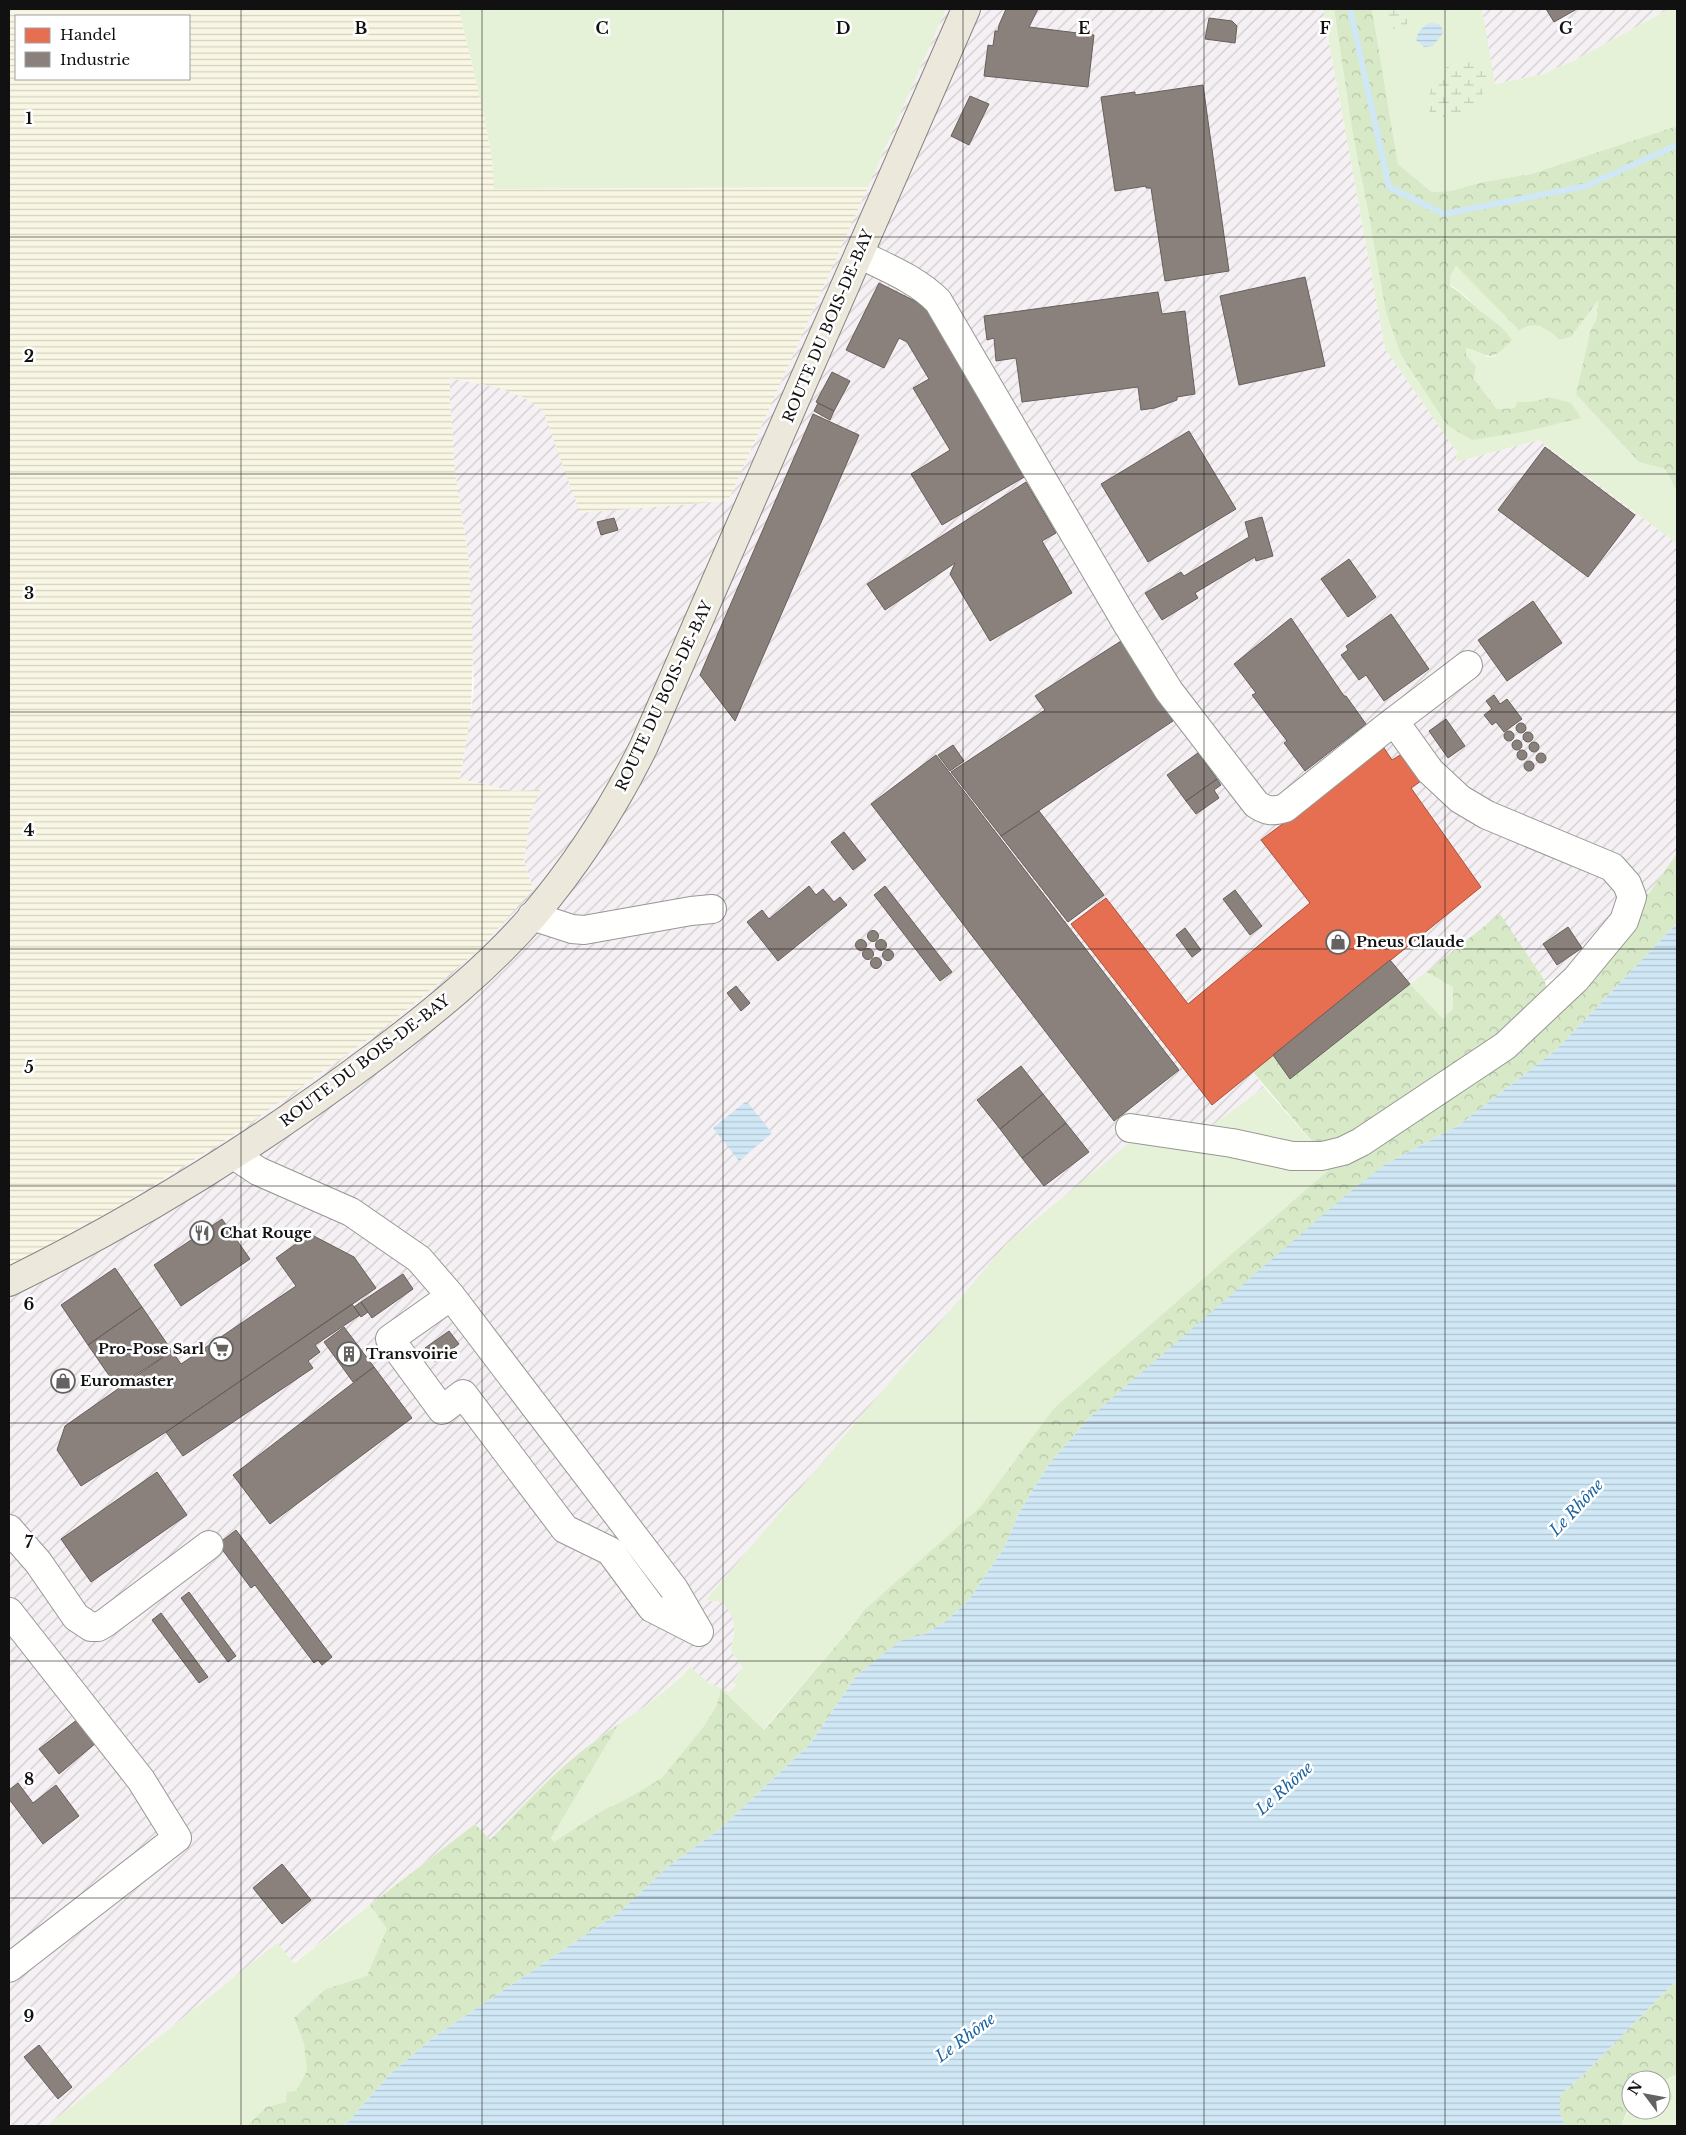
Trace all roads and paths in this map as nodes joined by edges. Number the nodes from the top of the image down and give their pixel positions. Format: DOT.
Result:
graph roads {
  1 [pos="966,9"];
  2 [pos="859,254"];
  3 [pos="1468,665"];
  4 [pos="1394,721"];
  5 [pos="712,909"];
  6 [pos="532,916"];
  7 [pos="1130,1128"];
  8 [pos="234,1155"];
  9 [pos="9,1282"];
  10 [pos="451,1296"];
  11 [pos="9,1529"];
  12 [pos="208,1544"];
  13 [pos="9,1612"];
  14 [pos="9,1968"];
  1 -- 2 [label="main road, ROUTE DU BOIS-DE-BAY"];
  2 -- 4 [label="lane"];
  2 -- 6 [label="main road, ROUTE DU BOIS-DE-BAY"];
  3 -- 4 [label="lane"];
  4 -- 7 [label="lane"];
  5 -- 6 [label="lane"];
  6 -- 8 [label="main road, ROUTE DU BOIS-DE-BAY"];
  8 -- 9 [label="main road, ROUTE DU BOIS-DE-BAY"];
  8 -- 10 [label="lane"];
  10 -- 10 [label="lane"];
  11 -- 12 [label="lane"];
  13 -- 14 [label="lane"];
}
